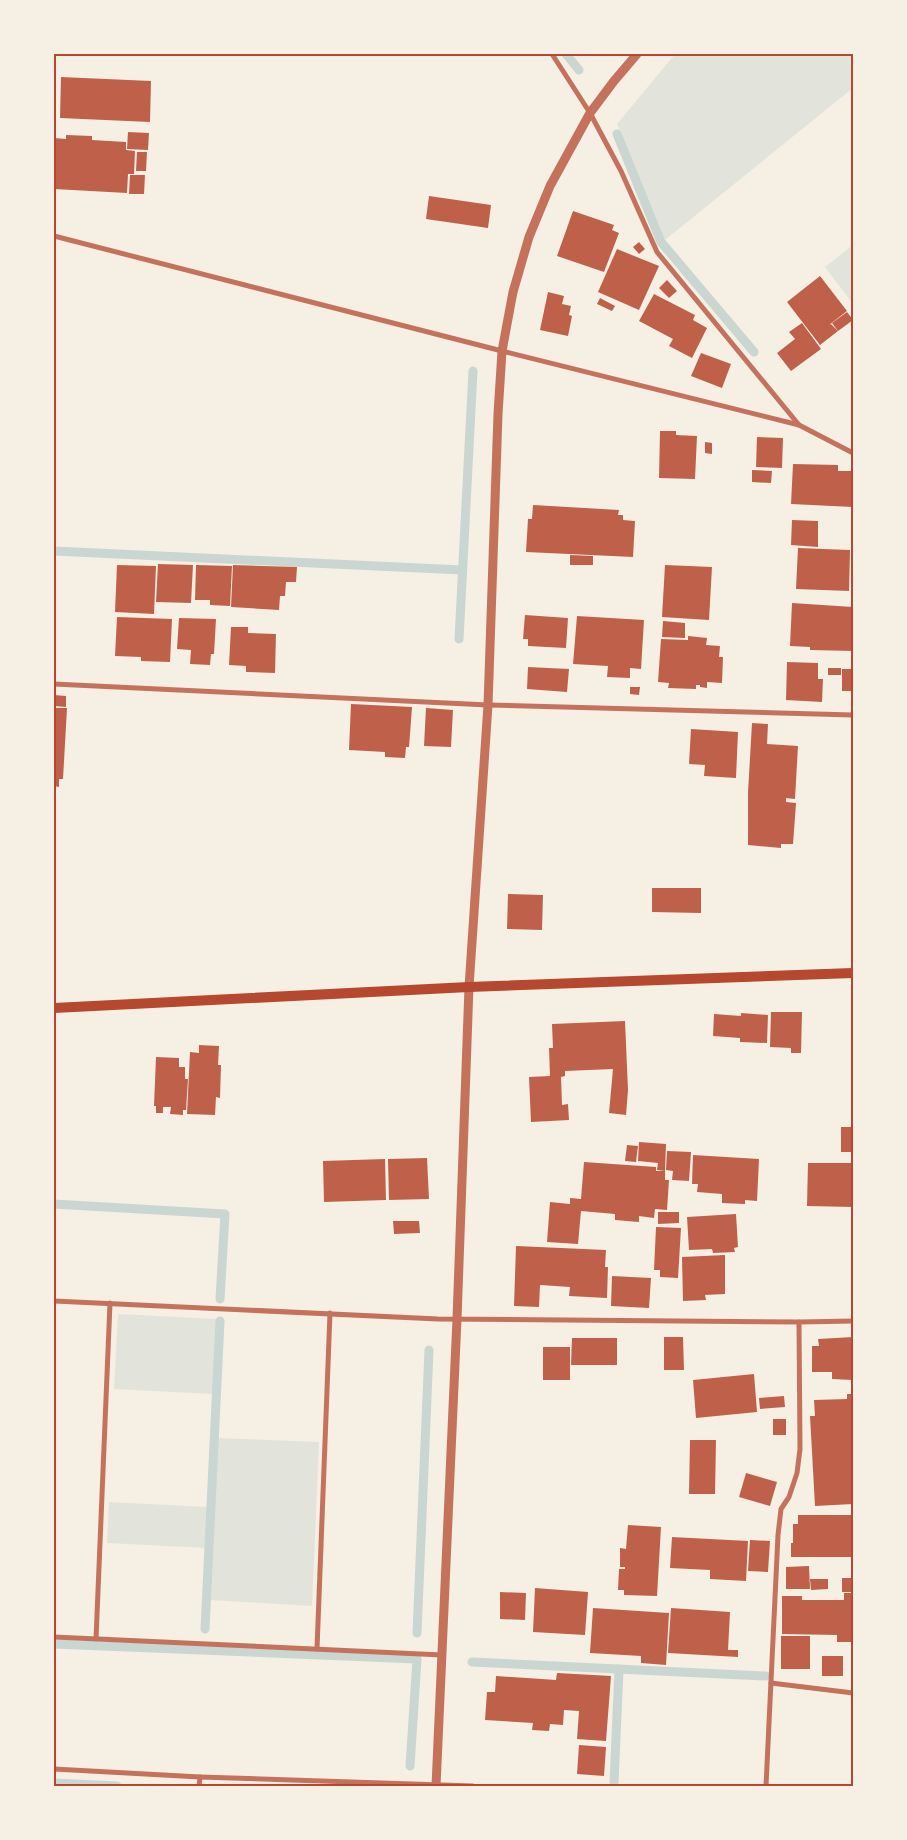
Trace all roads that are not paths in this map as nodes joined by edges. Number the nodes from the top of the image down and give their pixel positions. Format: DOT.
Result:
graph roads {
  1 [pos="552,54"];
  2 [pos="637,54"];
  3 [pos="590,113"];
  4 [pos="54,236"];
  5 [pos="502,351"];
  6 [pos="799,425"];
  7 [pos="853,453"];
  8 [pos="54,684"];
  9 [pos="488,705"];
  10 [pos="853,715"];
  11 [pos="853,973"];
  12 [pos="469,987"];
  13 [pos="54,1008"];
  14 [pos="54,1301"];
  15 [pos="110,1303"];
  16 [pos="330,1313"];
  17 [pos="457,1319"];
  18 [pos="853,1321"];
  19 [pos="799,1322"];
  20 [pos="54,1637"];
  21 [pos="96,1639"];
  22 [pos="317,1649"];
  23 [pos="442,1655"];
  24 [pos="771,1683"];
  25 [pos="853,1693"];
  26 [pos="54,1769"];
  27 [pos="200,1776"];
  28 [pos="199,1786"];
  29 [pos="436,1786"];
  30 [pos="473,1786"];
  31 [pos="766,1786"];
  1 -- 3 [label="street"];
  2 -- 3 [label="street"];
  3 -- 5 [label="street"];
  3 -- 6 [label="street"];
  4 -- 5 [label="street"];
  5 -- 6 [label="street"];
  5 -- 9 [label="street"];
  6 -- 7 [label="street"];
  8 -- 9 [label="street"];
  9 -- 10 [label="street"];
  9 -- 12 [label="street"];
  11 -- 12 [label="main road"];
  12 -- 13 [label="main road"];
  12 -- 17 [label="street"];
  14 -- 15 [label="street"];
  15 -- 16 [label="street"];
  15 -- 21 [label="street"];
  16 -- 17 [label="street"];
  16 -- 22 [label="street"];
  17 -- 19 [label="street"];
  17 -- 23 [label="street"];
  18 -- 19 [label="street"];
  19 -- 24 [label="street"];
  20 -- 21 [label="street"];
  21 -- 22 [label="street"];
  22 -- 23 [label="street"];
  23 -- 29 [label="street"];
  24 -- 25 [label="street"];
  24 -- 31 [label="street"];
  26 -- 27 [label="street"];
  27 -- 28 [label="street"];
  27 -- 29 [label="street"];
  29 -- 30 [label="street"];
}
